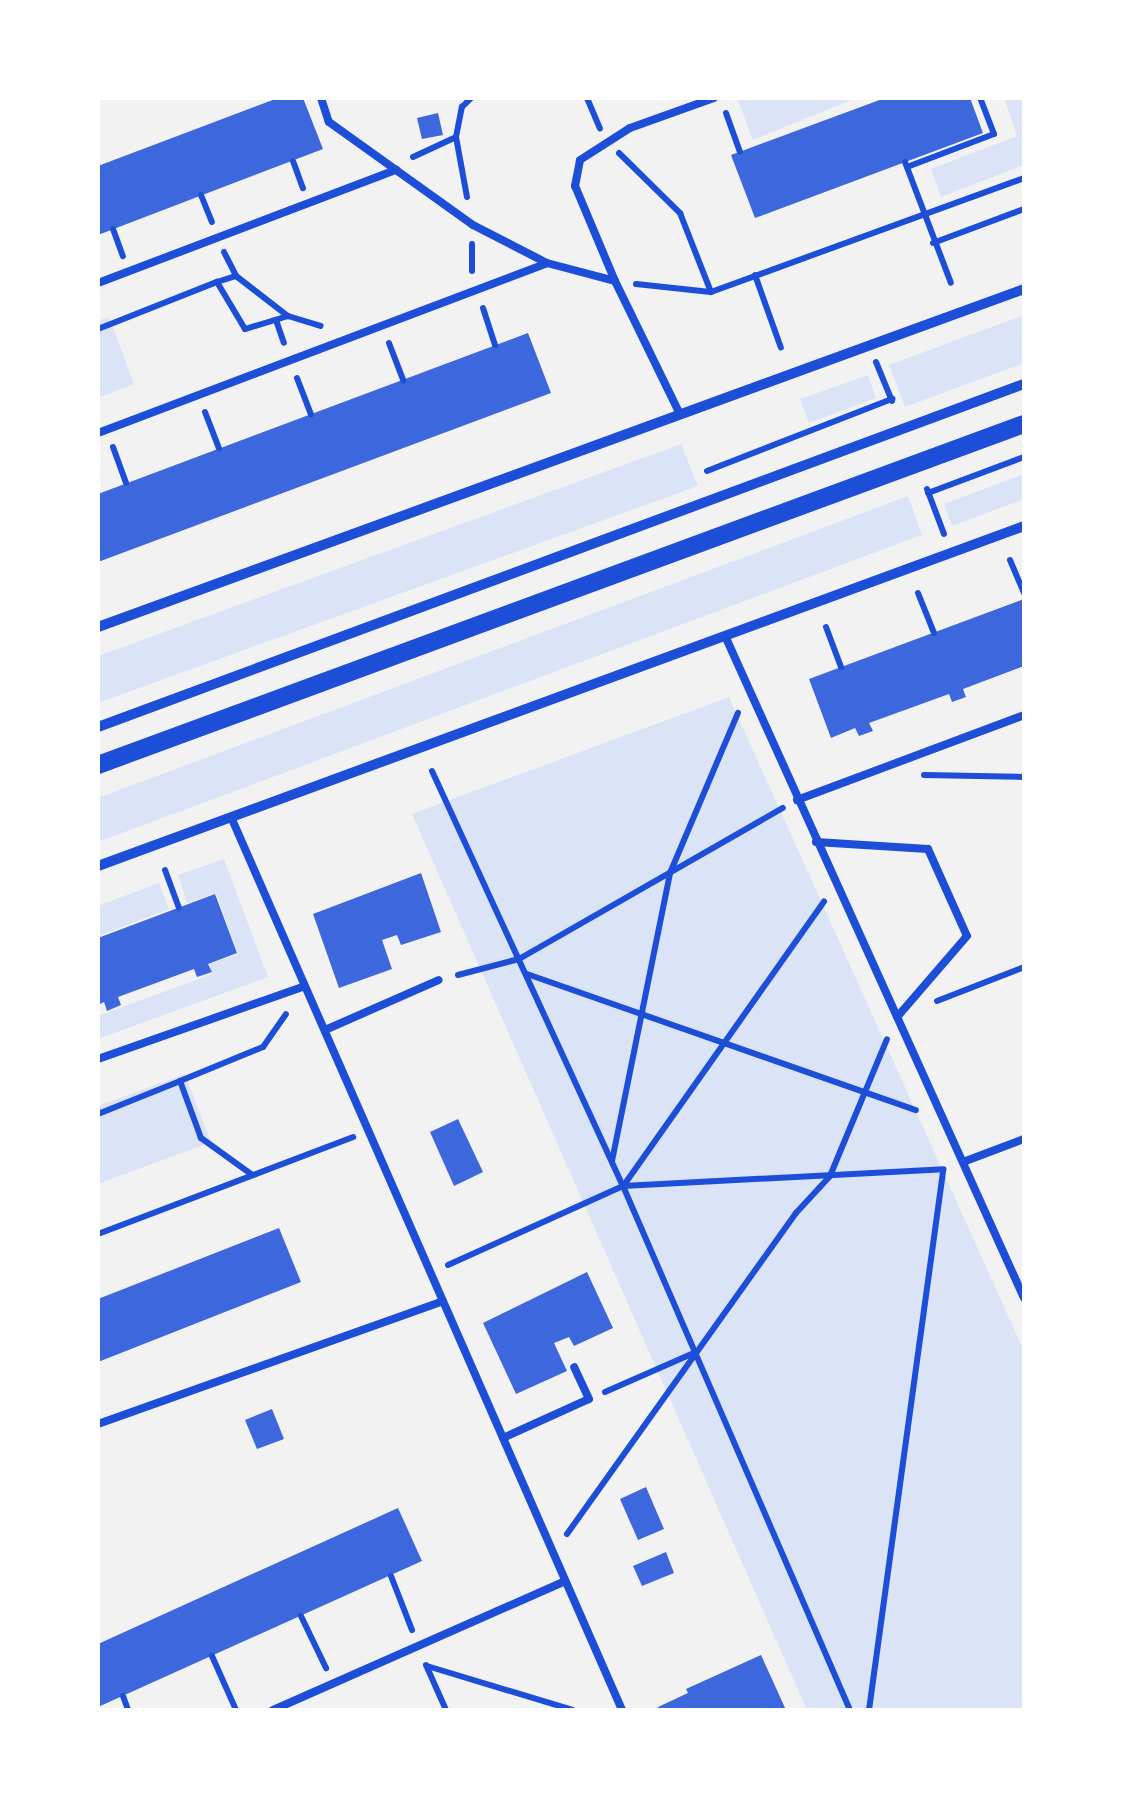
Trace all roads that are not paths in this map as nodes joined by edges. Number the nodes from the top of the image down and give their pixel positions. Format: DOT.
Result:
graph roads {
  1 [pos="321,98"];
  2 [pos="718,98"];
  3 [pos="396,170"];
  4 [pos="547,263"];
  5 [pos="615,281"];
  6 [pos="98,283"];
  7 [pos="1024,289"];
  8 [pos="1024,384"];
  9 [pos="679,412"];
  10 [pos="1024,424"];
  11 [pos="98,433"];
  12 [pos="1024,526"];
  13 [pos="98,627"];
  14 [pos="726,638"];
  15 [pos="1024,715"];
  16 [pos="98,727"];
  17 [pos="98,766"];
  18 [pos="798,800"];
  19 [pos="231,817"];
  20 [pos="816,842"];
  21 [pos="98,866"];
  22 [pos="439,980"];
  23 [pos="305,986"];
  24 [pos="897,1017"];
  25 [pos="324,1030"];
  26 [pos="98,1059"];
  27 [pos="1024,1139"];
  28 [pos="964,1162"];
  29 [pos="1024,1298"];
  30 [pos="443,1301"];
  31 [pos="574,1367"];
  32 [pos="98,1424"];
  33 [pos="503,1438"];
  34 [pos="566,1581"];
  35 [pos="273,1710"];
  36 [pos="622,1710"];
  1 -- 3 [label="lane"];
  2 -- 5 [label="lane"];
  3 -- 4 [label="lane"];
  3 -- 6 [label="lane"];
  4 -- 5 [label="lane"];
  4 -- 11 [label="lane"];
  5 -- 9 [label="lane"];
  7 -- 9 [label="street"];
  8 -- 16 [label="street"];
  9 -- 13 [label="street"];
  10 -- 17 [label="street"];
  12 -- 14 [label="street"];
  14 -- 18 [label="lane"];
  14 -- 19 [label="street"];
  15 -- 18 [label="lane"];
  18 -- 20 [label="lane"];
  19 -- 21 [label="street"];
  19 -- 23 [label="lane"];
  20 -- 24 [label="lane"];
  20 -- 24 [label="lane"];
  22 -- 25 [label="lane"];
  23 -- 25 [label="lane"];
  23 -- 26 [label="lane"];
  24 -- 28 [label="lane"];
  25 -- 30 [label="lane"];
  27 -- 28 [label="lane"];
  28 -- 29 [label="lane"];
  30 -- 32 [label="lane"];
  30 -- 33 [label="lane"];
  31 -- 33 [label="lane"];
  33 -- 34 [label="lane"];
  34 -- 35 [label="lane"];
  34 -- 36 [label="lane"];
}
